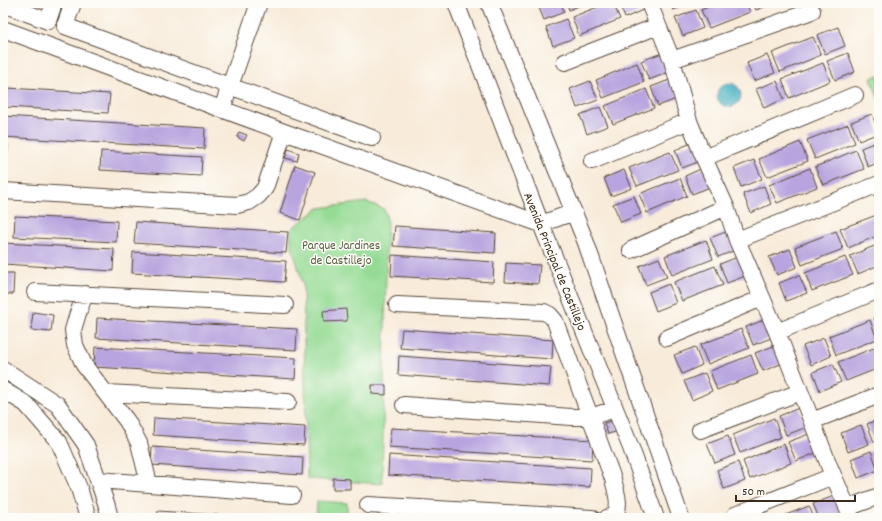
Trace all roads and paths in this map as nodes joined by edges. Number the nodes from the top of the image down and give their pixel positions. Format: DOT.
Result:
graph roads {
  1 [pos="54,3"];
  2 [pos="73,3"];
  3 [pos="259,3"];
  4 [pos="456,3"];
  5 [pos="489,3"];
  6 [pos="649,3"];
  7 [pos="3,4"];
  8 [pos="812,11"];
  9 [pos="658,26"];
  10 [pos="3,29"];
  11 [pos="672,60"];
  12 [pos="565,62"];
  13 [pos="230,86"];
  14 [pos="855,95"];
  15 [pos="222,109"];
  16 [pos="690,121"];
  17 [pos="284,132"];
  18 [pos="372,138"];
  19 [pos="704,158"];
  20 [pos="592,161"];
  21 [pos="879,184"];
  22 [pos="3,191"];
  23 [pos="726,207"];
  24 [pos="574,212"];
  25 [pos="541,224"];
  26 [pos="737,240"];
  27 [pos="631,250"];
  28 [pos="879,290"];
  29 [pos="35,292"];
  30 [pos="85,294"];
  31 [pos="762,298"];
  32 [pos="285,304"];
  33 [pos="397,304"];
  34 [pos="777,332"];
  35 [pos="667,338"];
  36 [pos="3,369"];
  37 [pos="3,390"];
  38 [pos="800,392"];
  39 [pos="106,393"];
  40 [pos="879,395"];
  41 [pos="288,402"];
  42 [pos="404,404"];
  43 [pos="615,409"];
  44 [pos="590,417"];
  45 [pos="812,421"];
  46 [pos="700,430"];
  47 [pos="833,476"];
  48 [pos="98,480"];
  49 [pos="149,484"];
  50 [pos="292,495"];
  51 [pos="879,496"];
  52 [pos="368,505"];
  53 [pos="849,513"];
  54 [pos="735,515"];
  55 [pos="88,518"];
  56 [pos="110,518"];
  57 [pos="592,518"];
  58 [pos="607,518"];
  59 [pos="656,518"];
  60 [pos="681,518"];
  1 -- 7 [label="street"];
  2 -- 13 [label="street"];
  3 -- 13 [label="street"];
  4 -- 25 [label="street, Avenida Principal de Castillejo"];
  5 -- 24 [label="street"];
  6 -- 9 [label="street"];
  8 -- 11 [label="street"];
  9 -- 11 [label="street"];
  9 -- 12 [label="street"];
  10 -- 15 [label="street"];
  11 -- 16 [label="street"];
  13 -- 15 [label="street"];
  13 -- 18 [label="street"];
  14 -- 19 [label="street"];
  15 -- 17 [label="street"];
  16 -- 19 [label="street"];
  16 -- 20 [label="street"];
  17 -- 22 [label="street"];
  17 -- 25 [label="street"];
  19 -- 23 [label="street"];
  21 -- 26 [label="street"];
  23 -- 26 [label="street"];
  23 -- 27 [label="street"];
  24 -- 25 [label="street"];
  24 -- 60 [label="street"];
  25 -- 43 [label="street, Avenida Principal de Castillejo"];
  26 -- 31 [label="street"];
  28 -- 34 [label="street"];
  29 -- 30 [label="street"];
  30 -- 32 [label="street"];
  30 -- 39 [label="street"];
  31 -- 34 [label="street"];
  31 -- 35 [label="street"];
  33 -- 44 [label="street"];
  34 -- 38 [label="street"];
  36 -- 48 [label="street"];
  37 -- 55 [label="street"];
  38 -- 45 [label="street"];
  38 -- 46 [label="street"];
  39 -- 41 [label="street"];
  39 -- 49 [label="street"];
  40 -- 45 [label="street"];
  42 -- 44 [label="street"];
  43 -- 44 [label="street"];
  43 -- 59 [label="street, Avenida Principal de Castillejo"];
  44 -- 58 [label="street"];
  45 -- 47 [label="street"];
  47 -- 53 [label="street"];
  47 -- 54 [label="street"];
  48 -- 49 [label="street"];
  48 -- 56 [label="street"];
  49 -- 50 [label="street"];
  51 -- 53 [label="street"];
  52 -- 57 [label="street"];
}
